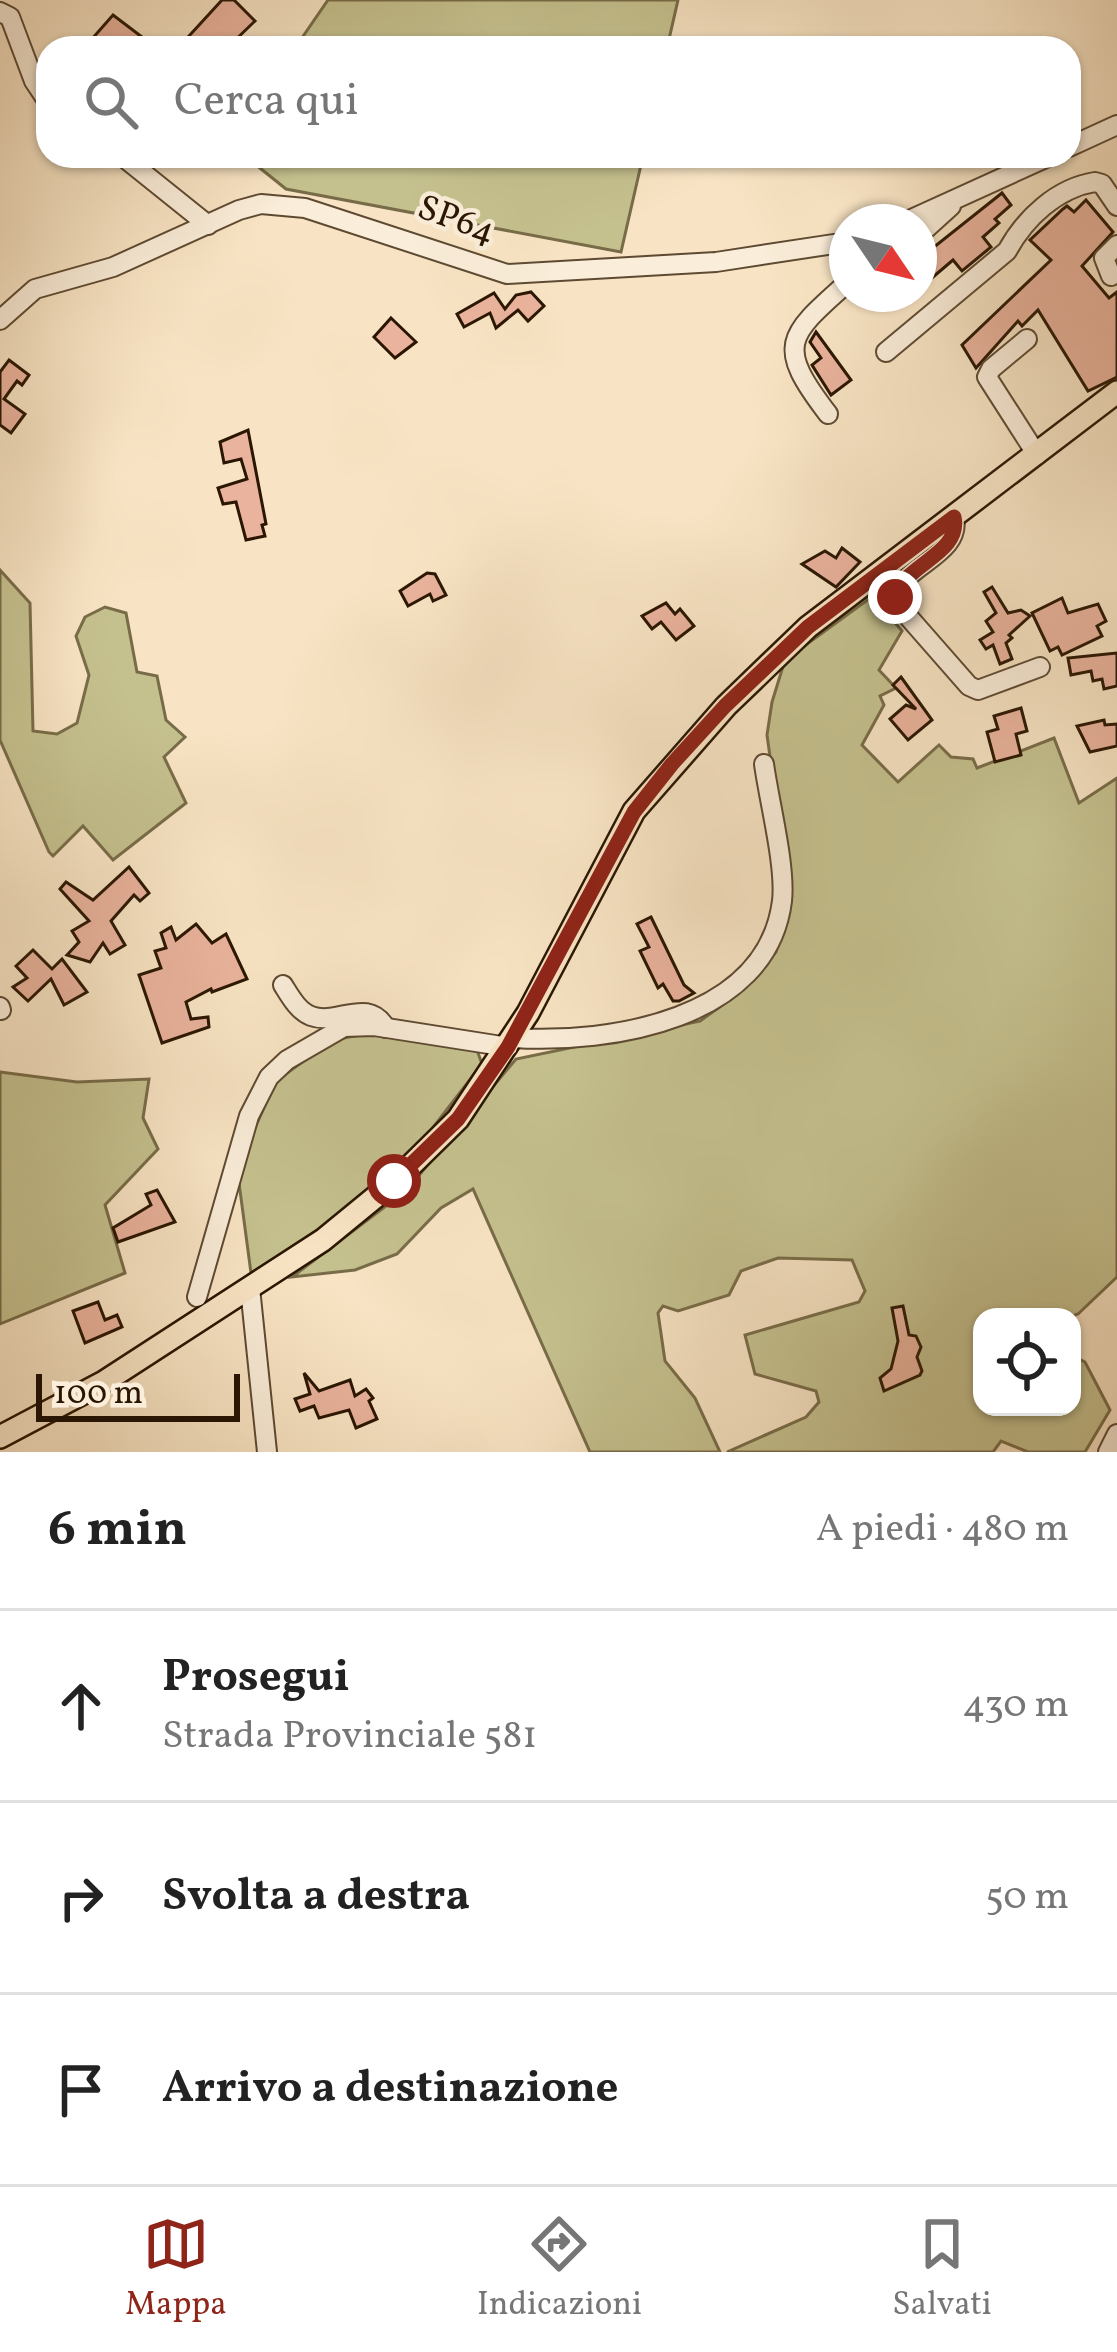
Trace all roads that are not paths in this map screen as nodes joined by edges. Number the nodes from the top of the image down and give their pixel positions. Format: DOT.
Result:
graph roads {
  1 [pos="8,10"];
  2 [pos="36,84"];
  3 [pos="1117,125"];
  4 [pos="1081,142"];
  5 [pos="137,168"];
  6 [pos="1025,168"];
  7 [pos="953,202"];
  8 [pos="1117,206"];
  9 [pos="937,209"];
  10 [pos="937,222"];
  11 [pos="208,225"];
  12 [pos="829,245"];
  13 [pos="1117,245"];
  14 [pos="1111,276"];
  15 [pos="829,300"];
  16 [pos="0,320"];
  17 [pos="1027,339"];
  18 [pos="886,352"];
  19 [pos="1117,392"];
  20 [pos="828,414"];
  21 [pos="1037,455"];
  22 [pos="954,517"];
  23 [pos="1040,667"];
  24 [pos="764,764"];
  25 [pos="283,986"];
  26 [pos="386,1028"];
  27 [pos="510,1042"];
  28 [pos="250,1288"];
  29 [pos="197,1297"];
  30 [pos="1117,1434"];
  31 [pos="0,1437"];
  32 [pos="267,1452"];
  33 [pos="1108,1452"];
  1 -- 2 [label="street"];
  3 -- 4 [label="street"];
  5 -- 11 [label="street"];
  6 -- 7 [label="street"];
  7 -- 9 [label="street"];
  7 -- 10 [label="street"];
  8 -- 18 [label="street"];
  11 -- 12 [label="street, SP64 / SP64"];
  11 -- 16 [label="street, SP64 / SP64"];
  13 -- 14 [label="street"];
  15 -- 20 [label="street"];
  17 -- 21 [label="street"];
  19 -- 21 [label="main road"];
  21 -- 22 [label="main road"];
  22 -- 23 [label="street"];
  22 -- 27 [label="main road"];
  24 -- 27 [label="street"];
  25 -- 26 [label="street"];
  26 -- 27 [label="street"];
  26 -- 29 [label="street"];
  27 -- 28 [label="main road"];
  28 -- 31 [label="main road"];
  28 -- 32 [label="street"];
  30 -- 33 [label="street"];
}
